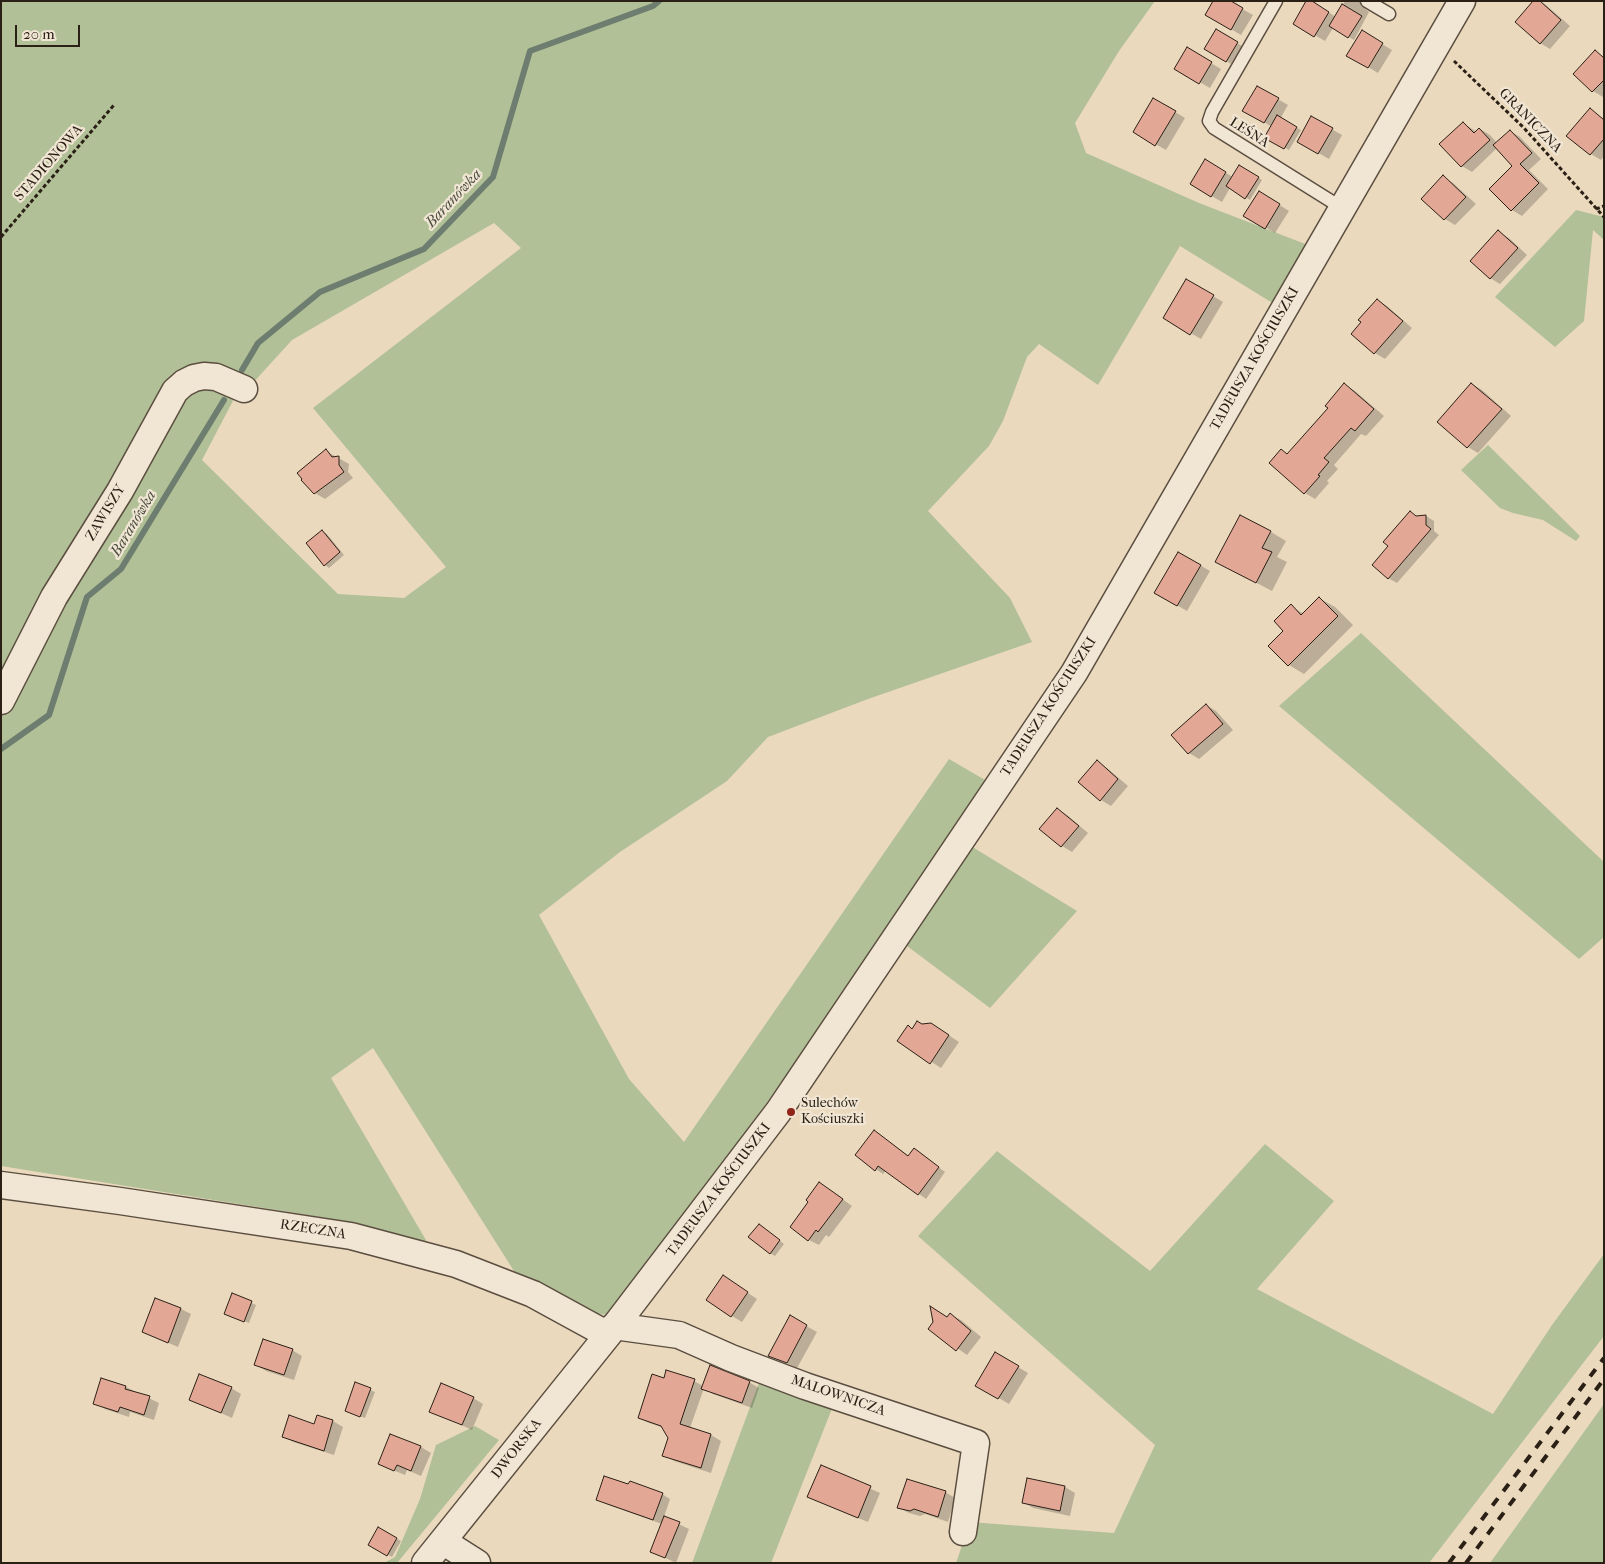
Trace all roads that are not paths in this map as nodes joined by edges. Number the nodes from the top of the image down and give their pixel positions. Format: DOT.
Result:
graph roads {
  1 [pos="1276,1"];
  2 [pos="1367,1"];
  3 [pos="1462,1"];
  4 [pos="1389,14"];
  5 [pos="1342,208"];
  6 [pos="244,389"];
  7 [pos="1,701"];
  8 [pos="1,1185"];
  9 [pos="611,1331"];
  10 [pos="963,1532"];
  11 [pos="444,1542"];
  12 [pos="425,1563"];
  13 [pos="477,1563"];
  1 -- 5 [label="lane, LEŚNA"];
  2 -- 4 [label="lane"];
  3 -- 5 [label="street, TADEUSZA KOŚCIUSZKI"];
  5 -- 9 [label="street, TADEUSZA KOŚCIUSZKI"];
  6 -- 7 [label="street, ZAWISZY"];
  8 -- 9 [label="street, RZECZNA"];
  9 -- 10 [label="street, MALOWNICZA"];
  9 -- 11 [label="street, DWORSKA"];
  11 -- 12 [label="street, DWORSKA"];
  11 -- 13 [label="street"];
}
